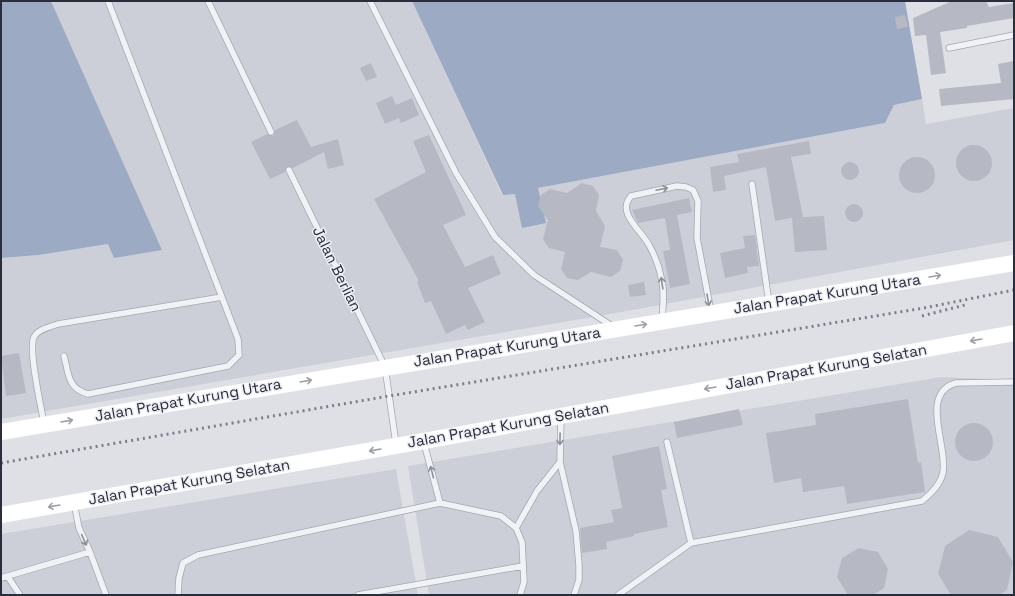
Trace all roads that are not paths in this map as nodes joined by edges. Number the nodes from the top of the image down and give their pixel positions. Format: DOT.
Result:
graph roads {
  1 [pos="108,1"];
  2 [pos="208,1"];
  3 [pos="370,1"];
  4 [pos="1014,35"];
  5 [pos="949,48"];
  6 [pos="271,132"];
  7 [pos="289,170"];
  8 [pos="752,184"];
  9 [pos="1014,263"];
  10 [pos="222,297"];
  11 [pos="769,304"];
  12 [pos="711,313"];
  13 [pos="662,322"];
  14 [pos="616,329"];
  15 [pos="1014,334"];
  16 [pos="64,356"];
  17 [pos="385,367"];
  18 [pos="1014,382"];
  19 [pos="561,415"];
  20 [pos="44,424"];
  21 [pos="1,432"];
  22 [pos="424,441"];
  23 [pos="667,442"];
  24 [pos="397,446"];
  25 [pos="560,462"];
  26 [pos="74,502"];
  27 [pos="440,503"];
  28 [pos="1,515"];
  29 [pos="516,528"];
  30 [pos="691,543"];
  31 [pos="90,552"];
  32 [pos="523,566"];
  33 [pos="8,577"];
  34 [pos="1,578"];
  35 [pos="20,595"];
  36 [pos="106,595"];
  37 [pos="178,595"];
  38 [pos="358,595"];
  39 [pos="520,595"];
  40 [pos="574,595"];
  41 [pos="618,595"];
  1 -- 10 [label="lane"];
  2 -- 6 [label="lane"];
  3 -- 14 [label="lane"];
  4 -- 5 [label="lane"];
  7 -- 17 [label="lane, Jalan Berlian"];
  8 -- 11 [label="lane"];
  11 -- 9 [label="street, Jalan Prapat Kurung Utara, one-way"];
  10 -- 16 [label="lane"];
  10 -- 20 [label="lane"];
  11 -- 12 [label="street, Jalan Prapat Kurung Utara"];
  12 -- 13 [label="street, Jalan Prapat Kurung Utara"];
  13 -- 12 [label="lane, one-way"];
  14 -- 13 [label="street, Jalan Prapat Kurung Utara, one-way"];
  14 -- 17 [label="street, Jalan Prapat Kurung Utara"];
  15 -- 19 [label="street, Jalan Prapat Kurung Selatan, one-way"];
  20 -- 17 [label="street, Jalan Prapat Kurung Utara, one-way"];
  17 -- 24 [label="lane, Jalan Berlian"];
  18 -- 30 [label="lane"];
  19 -- 22 [label="street, Jalan Prapat Kurung Selatan"];
  19 -- 25 [label="lane, one-way"];
  20 -- 21 [label="street, Jalan Prapat Kurung Utara"];
  22 -- 24 [label="street, Jalan Prapat Kurung Selatan"];
  27 -- 22 [label="lane, one-way"];
  23 -- 30 [label="lane"];
  24 -- 26 [label="street, Jalan Prapat Kurung Selatan, one-way"];
  25 -- 29 [label="lane"];
  25 -- 40 [label="lane"];
  26 -- 28 [label="street, Jalan Prapat Kurung Selatan, one-way"];
  26 -- 31 [label="lane, one-way"];
  27 -- 29 [label="lane"];
  27 -- 37 [label="lane"];
  29 -- 32 [label="lane"];
  30 -- 41 [label="lane"];
  31 -- 33 [label="lane"];
  31 -- 36 [label="lane"];
  32 -- 38 [label="lane"];
  32 -- 39 [label="lane"];
  33 -- 34 [label="lane"];
  33 -- 35 [label="lane"];
}
